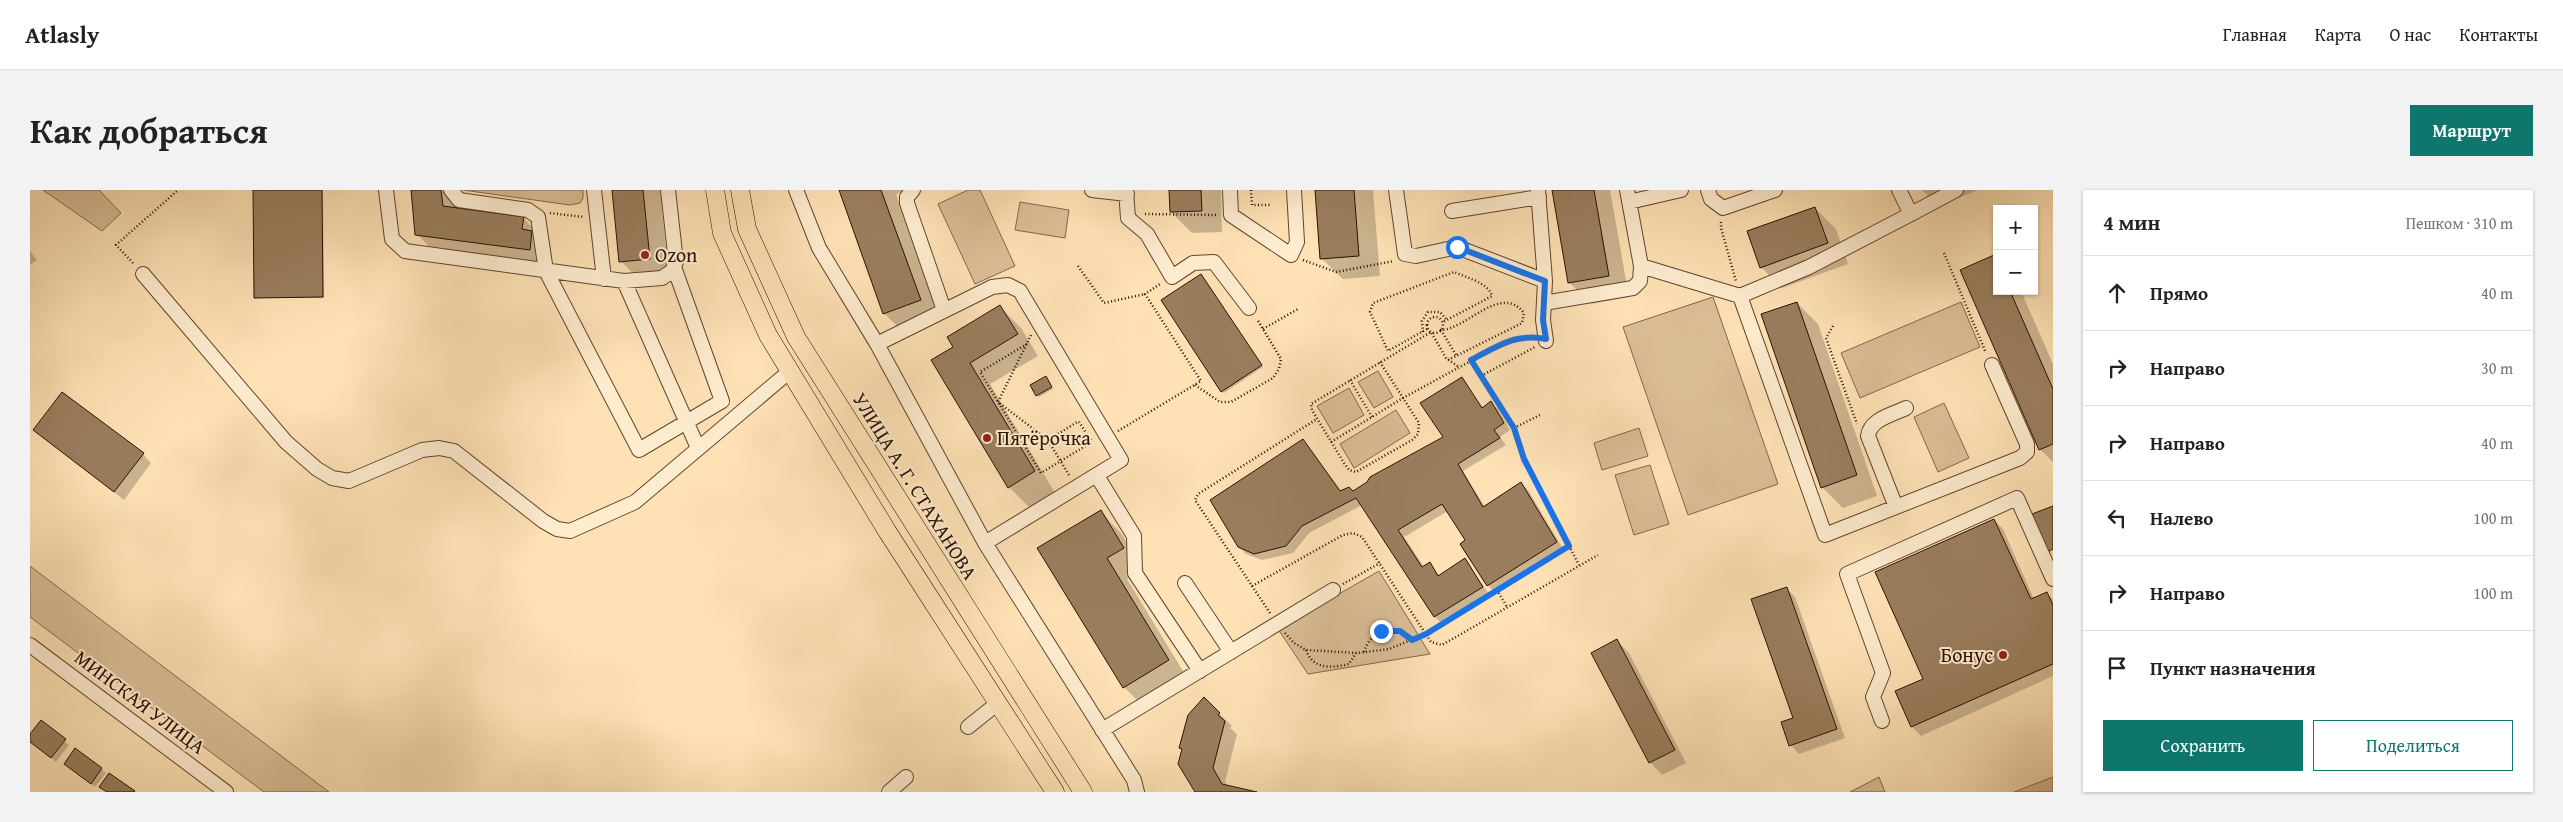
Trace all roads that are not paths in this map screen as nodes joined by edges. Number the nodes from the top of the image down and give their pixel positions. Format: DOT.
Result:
graph roads {
  1 [pos="386,190"];
  2 [pos="451,190"];
  3 [pos="594,190"];
  4 [pos="668,190"];
  5 [pos="714,190"];
  6 [pos="740,190"];
  7 [pos="796,190"];
  8 [pos="913,190"];
  9 [pos="1092,190"];
  10 [pos="1230,190"];
  11 [pos="1294,190"];
  12 [pos="1396,190"];
  13 [pos="1681,190"];
  14 [pos="1708,190"];
  15 [pos="1775,190"];
  16 [pos="1899,190"];
  17 [pos="1956,190"];
  18 [pos="1126,192"];
  19 [pos="1538,194"];
  20 [pos="1515,195"];
  21 [pos="1628,196"];
  22 [pos="1452,211"];
  23 [pos="1910,214"];
  24 [pos="1641,266"];
  25 [pos="674,267"];
  26 [pos="546,271"];
  27 [pos="143,274"];
  28 [pos="604,280"];
  29 [pos="624,281"];
  30 [pos="1545,281"];
  31 [pos="1740,296"];
  32 [pos="1544,303"];
  33 [pos="1248,308"];
  34 [pos="944,310"];
  35 [pos="1542,342"];
  36 [pos="877,344"];
  37 [pos="1992,365"];
  38 [pos="790,371"];
  39 [pos="1906,408"];
  40 [pos="687,423"];
  41 [pos="698,448"];
  42 [pos="1097,476"];
  43 [pos="1896,507"];
  44 [pos="985,543"];
  45 [pos="2053,578"];
  46 [pos="1185,583"];
  47 [pos="1333,590"];
  48 [pos="30,645"];
  49 [pos="1231,652"];
  50 [pos="1200,671"];
  51 [pos="998,703"];
  52 [pos="1882,721"];
  53 [pos="968,727"];
  54 [pos="1102,730"];
  55 [pos="906,777"];
  56 [pos="226,792"];
  57 [pos="889,792"];
  58 [pos="1055,792"];
  59 [pos="1083,792"];
  60 [pos="1137,792"];
  1 -- 26 [label="street"];
  2 -- 26 [label="street"];
  3 -- 28 [label="street"];
  4 -- 25 [label="street"];
  5 -- 38 [label="main road"];
  6 -- 59 [label="main road, УЛИЦА А. Г. СТАХАНОВА"];
  7 -- 36 [label="street"];
  8 -- 34 [label="street"];
  9 -- 18 [label="street"];
  10 -- 11 [label="street"];
  12 -- 30 [label="street"];
  13 -- 21 [label="street"];
  14 -- 15 [label="street"];
  16 -- 23 [label="street"];
  17 -- 23 [label="street"];
  18 -- 33 [label="street"];
  19 -- 20 [label="street"];
  19 -- 30 [label="street"];
  20 -- 22 [label="street"];
  21 -- 24 [label="street"];
  23 -- 31 [label="street"];
  24 -- 31 [label="street"];
  24 -- 32 [label="street"];
  25 -- 29 [label="street"];
  25 -- 40 [label="street"];
  26 -- 28 [label="street"];
  26 -- 40 [label="street"];
  27 -- 41 [label="street"];
  28 -- 29 [label="street"];
  29 -- 40 [label="street"];
  30 -- 32 [label="street"];
  31 -- 43 [label="street"];
  32 -- 35 [label="street"];
  34 -- 36 [label="street"];
  34 -- 42 [label="street"];
  36 -- 44 [label="street"];
  37 -- 43 [label="street"];
  38 -- 41 [label="street"];
  38 -- 51 [label="main road"];
  39 -- 43 [label="street"];
  40 -- 41 [label="street"];
  42 -- 44 [label="street"];
  42 -- 50 [label="street"];
  44 -- 54 [label="street"];
  45 -- 52 [label="street"];
  46 -- 49 [label="street"];
  47 -- 49 [label="street"];
  48 -- 56 [label="street, МИНСКАЯ УЛИЦА"];
  49 -- 50 [label="street"];
  50 -- 54 [label="street"];
  51 -- 53 [label="street"];
  51 -- 58 [label="main road"];
  54 -- 60 [label="street"];
  55 -- 57 [label="street"];
}
